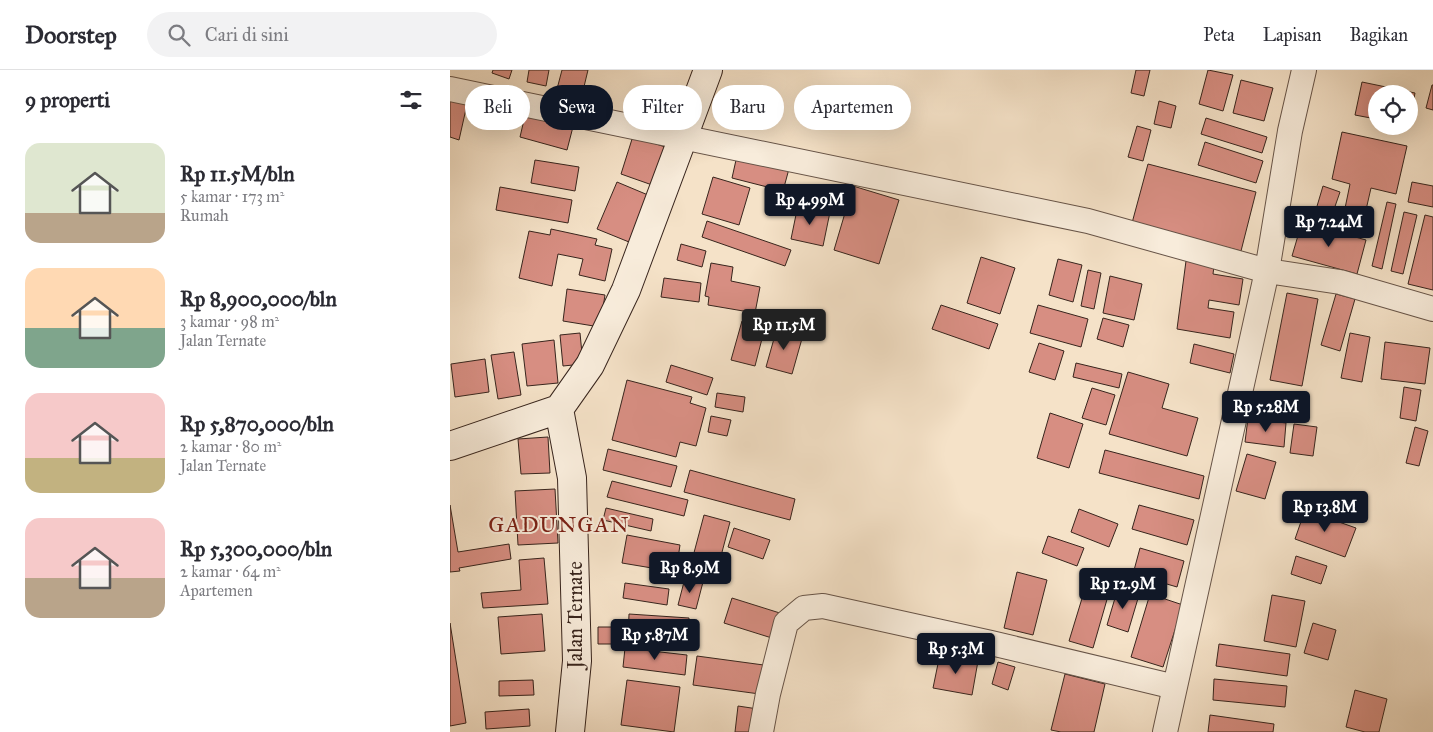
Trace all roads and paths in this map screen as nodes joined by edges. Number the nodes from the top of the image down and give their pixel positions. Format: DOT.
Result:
graph roads {
  1 [pos="708,70"];
  2 [pos="1304,70"];
  3 [pos="450,90"];
  4 [pos="684,138"];
  5 [pos="1267,271"];
  6 [pos="1433,309"];
  7 [pos="560,409"];
  8 [pos="450,446"];
  9 [pos="1175,687"];
  10 [pos="570,732"];
  11 [pos="761,732"];
  12 [pos="1165,732"];
  1 -- 4 [label="main road"];
  2 -- 5 [label="street"];
  3 -- 4 [label="street"];
  4 -- 5 [label="street"];
  4 -- 7 [label="main road"];
  5 -- 6 [label="street"];
  5 -- 9 [label="street"];
  7 -- 8 [label="main road"];
  7 -- 10 [label="main road, Jalan Ternate"];
  9 -- 11 [label="street"];
  9 -- 12 [label="street"];
}
